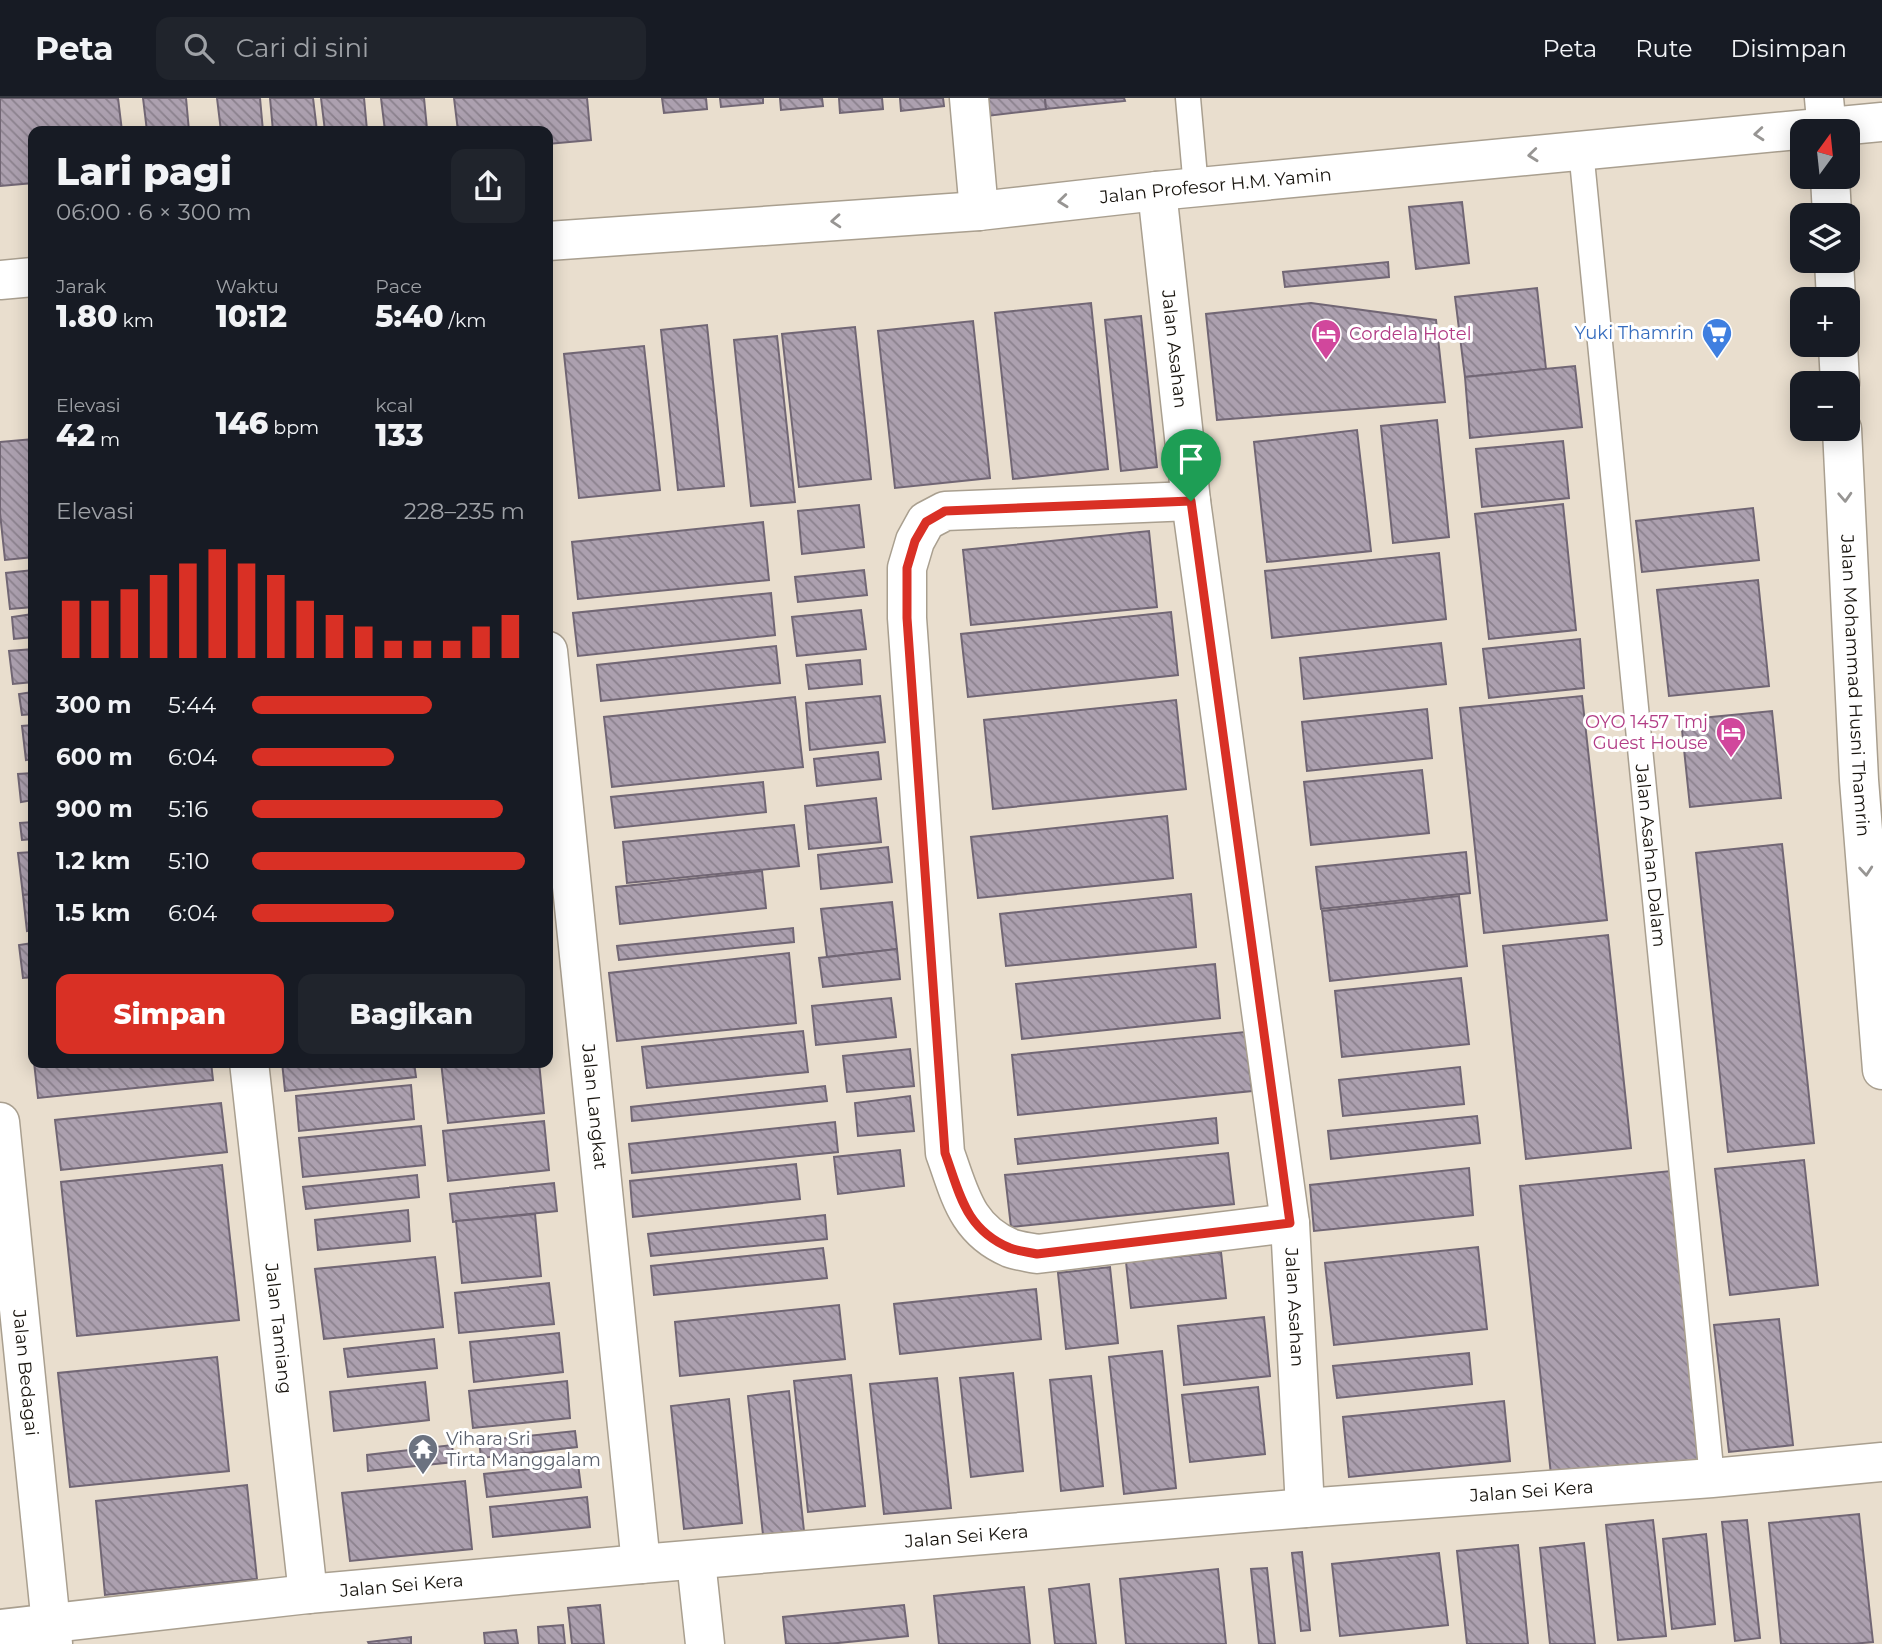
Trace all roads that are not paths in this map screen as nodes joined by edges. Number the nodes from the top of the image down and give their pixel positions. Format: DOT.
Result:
graph roads {
  1 [pos="969,98"];
  2 [pos="1188,98"];
  3 [pos="1860,121"];
  4 [pos="1882,122"];
  5 [pos="1790,124"];
  6 [pos="1581,150"];
  7 [pos="1196,188"];
  8 [pos="1157,191"];
  9 [pos="979,211"];
  10 [pos="553,241"];
  11 [pos="28,277"];
  12 [pos="0,280"];
  13 [pos="1843,441"];
  14 [pos="1191,501"];
  15 [pos="553,700"];
  16 [pos="1870,779"];
  17 [pos="250,1068"];
  18 [pos="1882,1070"];
  19 [pos="0,1122"];
  20 [pos="1290,1223"];
  21 [pos="1882,1462"];
  22 [pos="1712,1478"];
  23 [pos="1305,1508"];
  24 [pos="696,1561"];
  25 [pos="641,1564"];
  26 [pos="308,1594"];
  27 [pos="0,1629"];
  28 [pos="53,1634"];
  29 [pos="705,1644"];
  1 -- 9 [label="street"];
  2 -- 7 [label="lane"];
  3 -- 4 [label="street, Jalan Profesor H.M. Yamin"];
  5 -- 6 [label="street, Jalan Profesor H.M. Yamin, one-way"];
  6 -- 7 [label="street, Jalan Profesor H.M. Yamin, one-way"];
  6 -- 22 [label="lane, Jalan Asahan Dalam"];
  7 -- 8 [label="street, Jalan Profesor H.M. Yamin"];
  8 -- 9 [label="street, Jalan Profesor H.M. Yamin, one-way"];
  8 -- 14 [label="street, Jalan Asahan"];
  9 -- 10 [label="street, Jalan Profesor H.M. Yamin, one-way"];
  11 -- 12 [label="street"];
  13 -- 16 [label="street, Jalan Mohammad Husni Thamrin, one-way"];
  14 -- 20 [label="street, Jalan Asahan"];
  14 -- 20 [label="street"];
  15 -- 25 [label="street, Jalan Langkat"];
  16 -- 18 [label="street, Jalan Mohammad Husni Thamrin, one-way"];
  17 -- 26 [label="street, Jalan Tamiang"];
  19 -- 28 [label="street, Jalan Bedagai"];
  20 -- 23 [label="street, Jalan Asahan"];
  21 -- 22 [label="street, Jalan Sei Kera"];
  22 -- 23 [label="street, Jalan Sei Kera"];
  23 -- 24 [label="street, Jalan Sei Kera"];
  24 -- 25 [label="street, Jalan Sei Kera"];
  24 -- 29 [label="street"];
  25 -- 26 [label="street, Jalan Sei Kera"];
  26 -- 28 [label="street, Jalan Sei Kera"];
  27 -- 28 [label="street, Jalan Sei Kera"];
}
